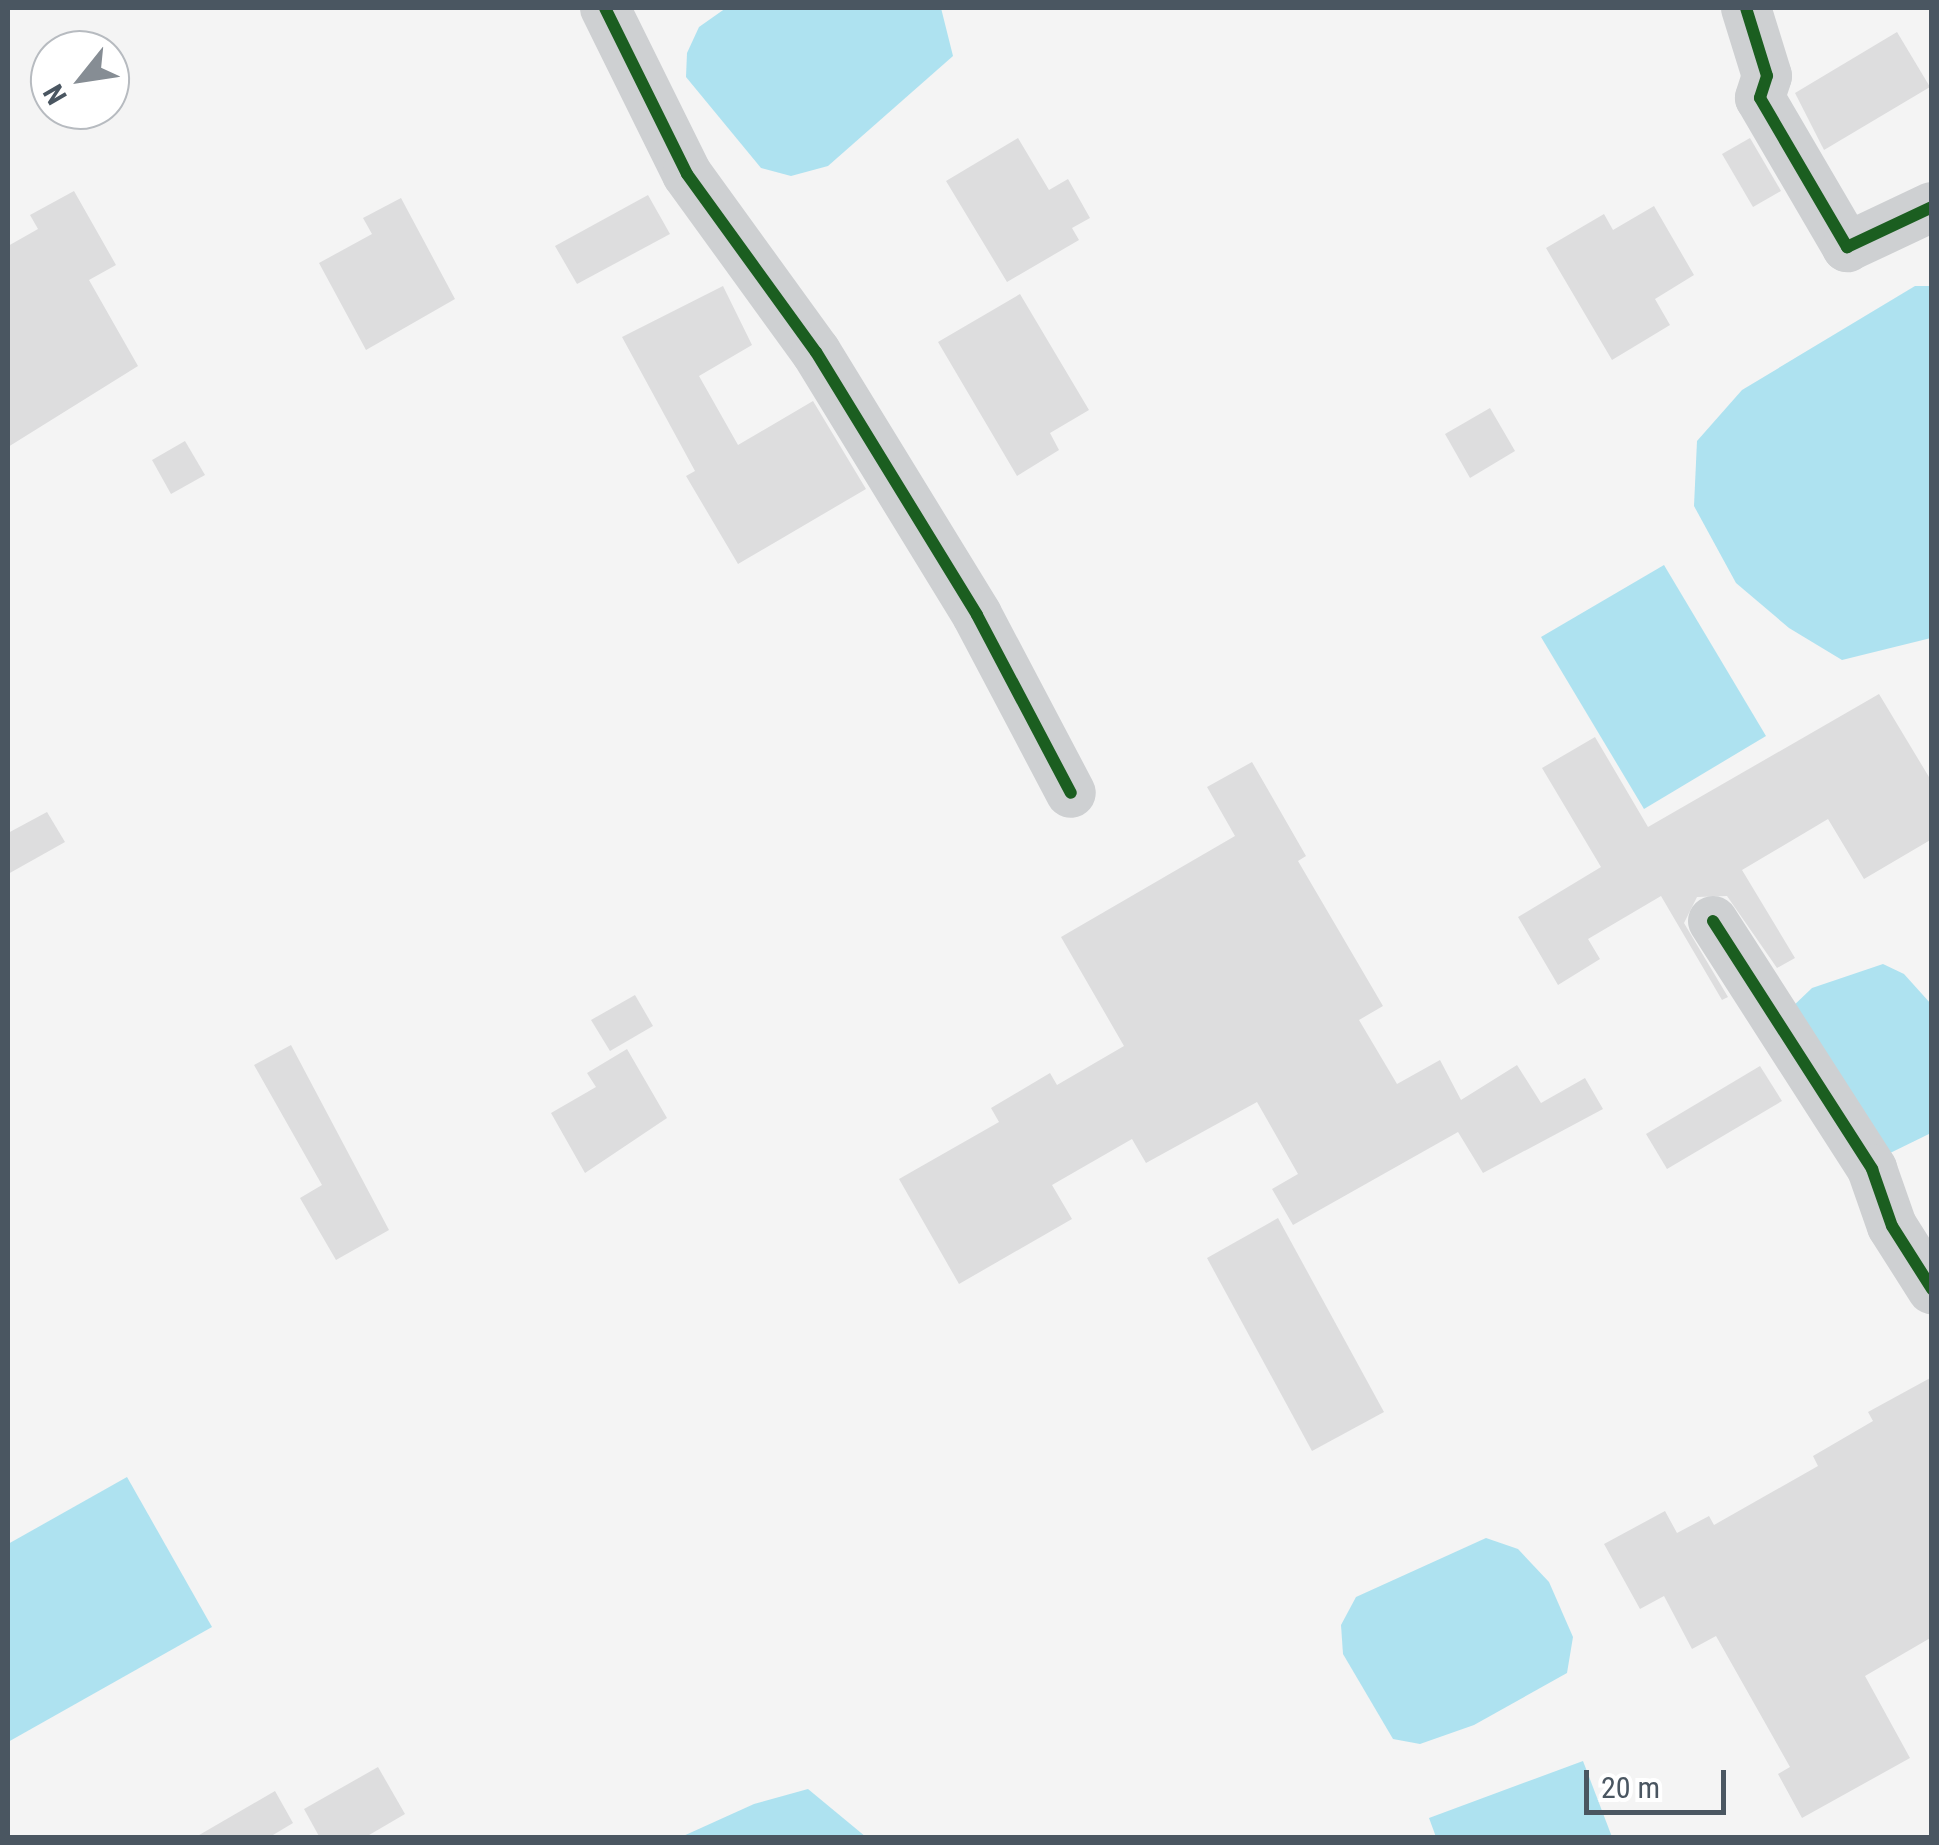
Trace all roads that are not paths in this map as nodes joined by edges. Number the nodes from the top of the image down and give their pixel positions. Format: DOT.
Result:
graph roads {
  1 [pos="605,8"];
  2 [pos="1746,8"];
  3 [pos="1932,207"];
  4 [pos="1071,794"];
  5 [pos="1713,921"];
  6 [pos="1932,1289"];
  1 -- 4 [label="street"];
  2 -- 3 [label="street"];
  5 -- 6 [label="street"];
}
